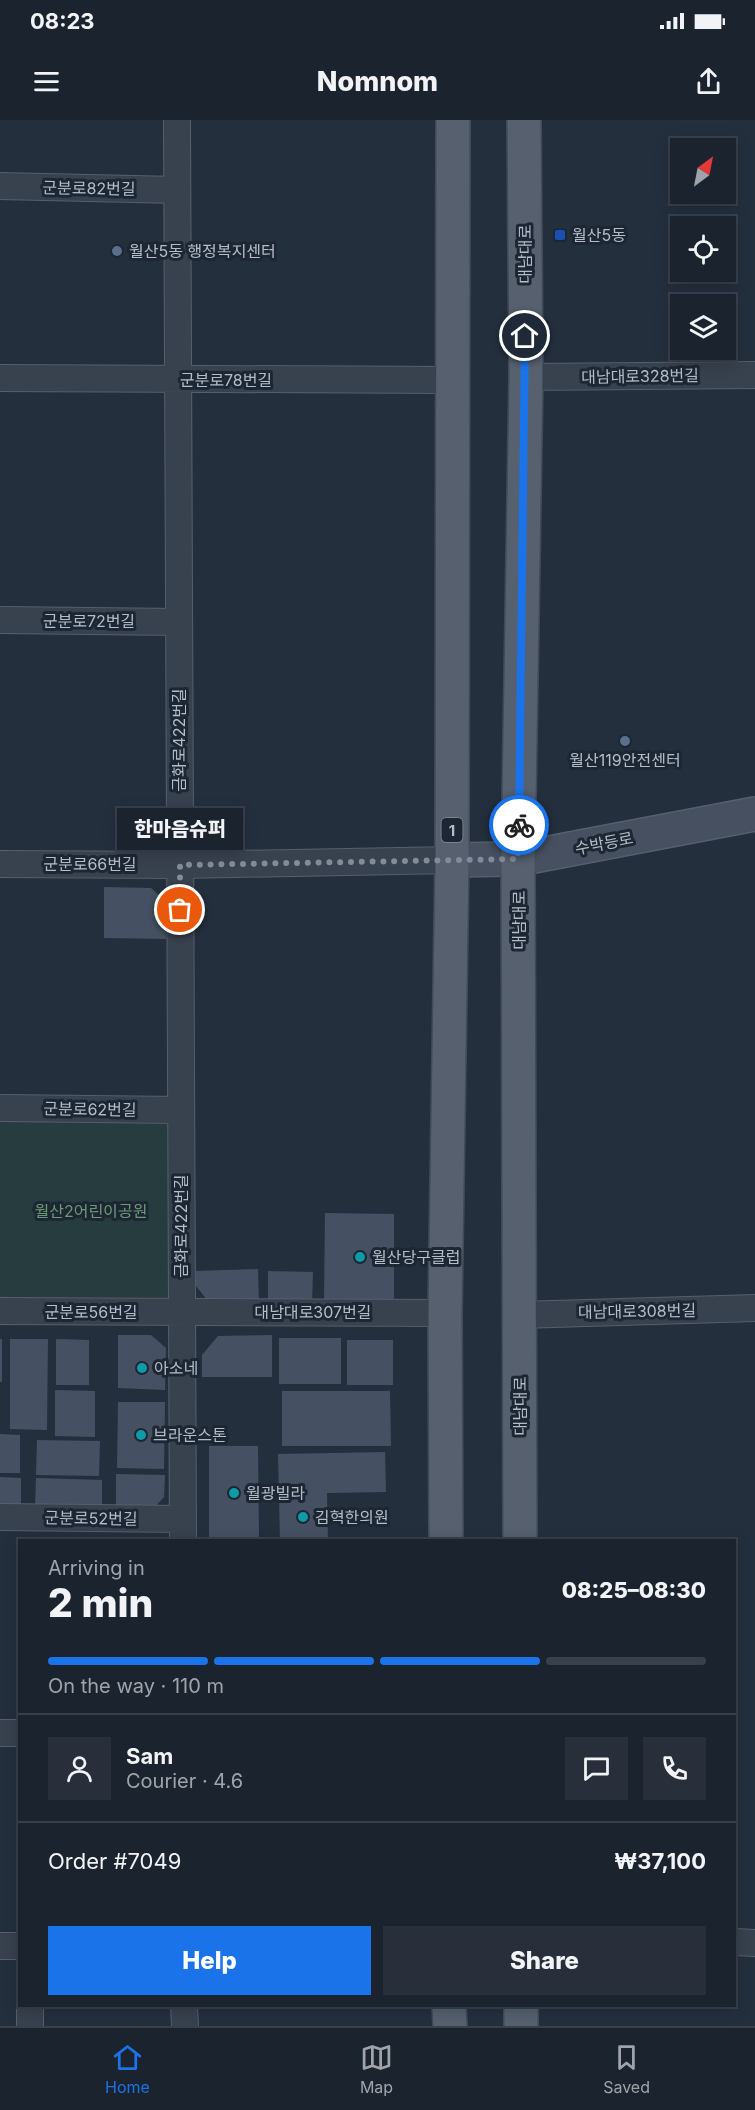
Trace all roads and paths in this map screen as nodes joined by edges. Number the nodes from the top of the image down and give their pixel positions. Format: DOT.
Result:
graph roads {
  1 [pos="177,120"];
  2 [pos="453,120"];
  3 [pos="524,120"];
  4 [pos="0,186"];
  5 [pos="177,190"];
  6 [pos="755,375"];
  7 [pos="526,377"];
  8 [pos="0,378"];
  9 [pos="178,380"];
  10 [pos="453,380"];
  11 [pos="0,621"];
  12 [pos="179,622"];
  13 [pos="755,814"];
  14 [pos="518,859"];
  15 [pos="452,860"];
  16 [pos="0,864"];
  17 [pos="180,865"];
  18 [pos="0,1108"];
  19 [pos="181,1110"];
  20 [pos="755,1308"];
  21 [pos="0,1311"];
  22 [pos="182,1312"];
  23 [pos="445,1313"];
  24 [pos="519,1314"];
  25 [pos="0,1517"];
  26 [pos="183,1530"];
  27 [pos="446,1539"];
  28 [pos="520,1539"];
  29 [pos="0,1733"];
  30 [pos="18,1733"];
  31 [pos="736,1942"];
  32 [pos="755,1942"];
  33 [pos="0,1946"];
  34 [pos="18,1946"];
  35 [pos="30,2007"];
  36 [pos="184,2007"];
  37 [pos="449,2007"];
  38 [pos="521,2007"];
  39 [pos="30,2026"];
  40 [pos="185,2026"];
  41 [pos="450,2026"];
  42 [pos="521,2026"];
  1 -- 5 [label="street, 금화로422번길"];
  2 -- 10 [label="main road, 1"];
  3 -- 7 [label="main road, 대남대로"];
  4 -- 5 [label="street, 군분로82번길"];
  5 -- 9 [label="street, 금화로422번길"];
  6 -- 7 [label="street, 대남대로328번길"];
  7 -- 14 [label="main road, 대남대로"];
  8 -- 9 [label="street, 군분로78번길"];
  9 -- 10 [label="street, 군분로78번길"];
  9 -- 12 [label="street, 금화로422번길"];
  10 -- 15 [label="main road, 1"];
  11 -- 12 [label="street, 군분로72번길"];
  12 -- 17 [label="street, 금화로422번길"];
  13 -- 14 [label="street, 수박등로"];
  14 -- 15 [label="street, 수박등로"];
  14 -- 24 [label="main road, 대남대로"];
  15 -- 17 [label="street, 군분로66번길"];
  15 -- 23 [label="main road, 1"];
  16 -- 17 [label="street, 군분로66번길"];
  17 -- 19 [label="street, 금화로422번길"];
  18 -- 19 [label="street, 군분로62번길"];
  19 -- 22 [label="street, 금화로422번길"];
  20 -- 24 [label="street, 대남대로308번길"];
  21 -- 22 [label="street, 군분로56번길"];
  22 -- 23 [label="street, 대남대로307번길"];
  22 -- 26 [label="street, 금화로422번길"];
  23 -- 27 [label="main road, 1"];
  24 -- 28 [label="main road, 대남대로"];
  25 -- 26 [label="street, 군분로52번길"];
  29 -- 30 [label="street"];
  31 -- 32 [label="street"];
  33 -- 34 [label="street"];
  35 -- 39 [label="street"];
  36 -- 40 [label="street"];
  37 -- 41 [label="main road"];
  38 -- 42 [label="main road"];
}
